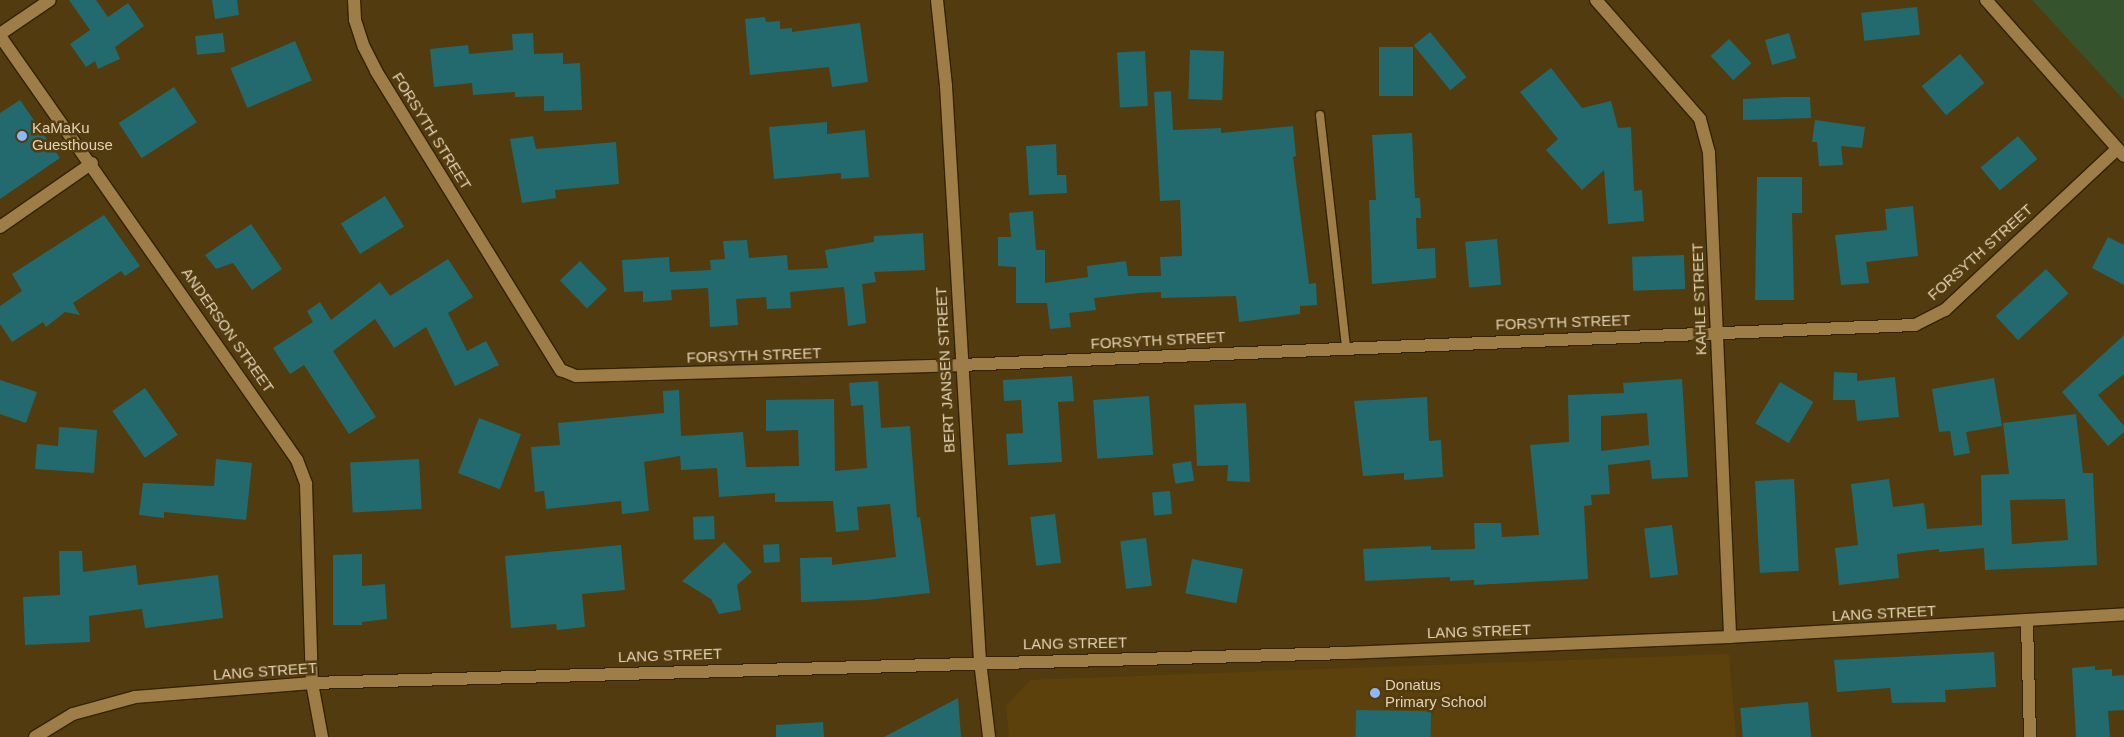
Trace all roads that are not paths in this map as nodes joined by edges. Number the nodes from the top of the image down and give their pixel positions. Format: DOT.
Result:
graph roads {
  1 [pos="50,0"];
  2 [pos="354,0"];
  3 [pos="937,0"];
  4 [pos="1596,0"];
  5 [pos="1986,0"];
  6 [pos="0,35"];
  7 [pos="1320,115"];
  8 [pos="2121,152"];
  9 [pos="92,163"];
  10 [pos="0,227"];
  11 [pos="1716,332"];
  12 [pos="1346,347"];
  13 [pos="960,366"];
  14 [pos="2124,614"];
  15 [pos="2027,622"];
  16 [pos="1730,637"];
  17 [pos="980,661"];
  18 [pos="312,683"];
  19 [pos="35,737"];
  20 [pos="322,737"];
  21 [pos="989,737"];
  22 [pos="2030,737"];
  1 -- 6 [label="street"];
  2 -- 13 [label="street, FORSYTH STREET"];
  3 -- 13 [label="street, BERT JANSEN STREET"];
  4 -- 11 [label="street, KAHLE STREET"];
  5 -- 8 [label="street"];
  6 -- 9 [label="street, ANDERSON STREET"];
  7 -- 12 [label="lane"];
  8 -- 11 [label="street, FORSYTH STREET"];
  9 -- 10 [label="street"];
  9 -- 18 [label="street, ANDERSON STREET"];
  11 -- 12 [label="street, FORSYTH STREET"];
  11 -- 16 [label="street, KAHLE STREET"];
  12 -- 13 [label="street, FORSYTH STREET"];
  13 -- 17 [label="street, BERT JANSEN STREET"];
  14 -- 15 [label="street, LANG STREET"];
  15 -- 16 [label="street, LANG STREET"];
  15 -- 22 [label="street"];
  16 -- 17 [label="street, LANG STREET"];
  17 -- 18 [label="street, LANG STREET"];
  17 -- 21 [label="street, BERT JANSEN STREET"];
  18 -- 19 [label="street, LANG STREET"];
  18 -- 20 [label="street, ANDERSON STREET"];
}
